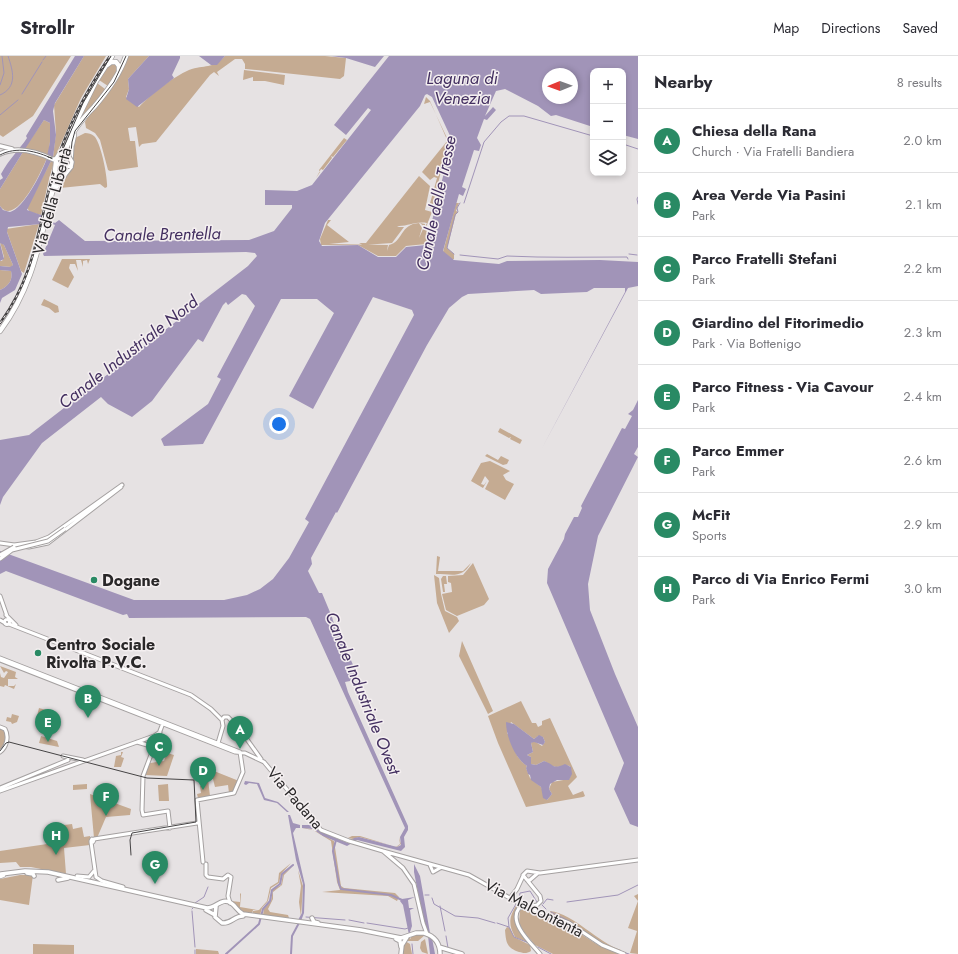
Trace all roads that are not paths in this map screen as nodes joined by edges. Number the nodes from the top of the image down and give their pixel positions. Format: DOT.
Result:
graph roads {
  1 [pos="112,56"];
  2 [pos="126,56"];
  3 [pos="117,76"];
  4 [pos="96,81"];
  5 [pos="94,106"];
  6 [pos="75,123"];
  7 [pos="72,144"];
  8 [pos="0,146"];
  9 [pos="16,150"];
  10 [pos="0,154"];
  11 [pos="55,159"];
  12 [pos="70,167"];
  13 [pos="64,176"];
  14 [pos="52,194"];
  15 [pos="46,213"];
  16 [pos="0,330"];
  17 [pos="122,486"];
  18 [pos="78,519"];
  19 [pos="65,529"];
  20 [pos="1,544"];
  21 [pos="0,556"];
  22 [pos="0,559"];
  23 [pos="0,596"];
  24 [pos="0,602"];
  25 [pos="6,615"];
  26 [pos="6,622"];
  27 [pos="26,630"];
  28 [pos="0,659"];
  29 [pos="225,722"];
  30 [pos="163,723"];
  31 [pos="0,727"];
  32 [pos="160,732"];
  33 [pos="217,741"];
  34 [pos="135,742"];
  35 [pos="154,747"];
  36 [pos="235,751"];
  37 [pos="0,752"];
  38 [pos="240,754"];
  39 [pos="69,759"];
  40 [pos="77,760"];
  41 [pos="85,760"];
  42 [pos="264,762"];
  43 [pos="74,764"];
  44 [pos="0,789"];
  45 [pos="198,824"];
  46 [pos="170,828"];
  47 [pos="383,851"];
  48 [pos="93,859"];
  49 [pos="638,860"];
  50 [pos="24,872"];
  51 [pos="531,872"];
  52 [pos="540,873"];
  53 [pos="1,875"];
  54 [pos="523,875"];
  55 [pos="34,876"];
  56 [pos="77,876"];
  57 [pos="68,877"];
  58 [pos="532,878"];
  59 [pos="58,880"];
  60 [pos="228,880"];
  61 [pos="527,880"];
  62 [pos="520,883"];
  63 [pos="532,884"];
  64 [pos="123,887"];
  65 [pos="136,892"];
  66 [pos="512,899"];
  67 [pos="223,902"];
  68 [pos="230,903"];
  69 [pos="216,906"];
  70 [pos="235,907"];
  71 [pos="215,915"];
  72 [pos="234,918"];
  73 [pos="261,918"];
  74 [pos="312,918"];
  75 [pos="299,923"];
  76 [pos="423,923"];
  77 [pos="338,927"];
  78 [pos="418,932"];
  79 [pos="429,935"];
  80 [pos="408,937"];
  81 [pos="401,947"];
  82 [pos="439,947"];
  83 [pos="400,954"];
  84 [pos="441,954"];
  85 [pos="456,954"];
  86 [pos="462,954"];
  87 [pos="540,954"];
  88 [pos="624,954"];
  1 -- 4 [label="highway, Via della Libertà"];
  2 -- 3 [label="highway, Via della Libertà"];
  3 -- 5 [label="highway, Via della Libertà"];
  3 -- 6 [label="highway"];
  4 -- 6 [label="highway, Via della Libertà"];
  4 -- 11 [label="highway, bridge"];
  5 -- 7 [label="highway"];
  5 -- 14 [label="highway, Via della Libertà"];
  6 -- 15 [label="highway, Via della Libertà"];
  7 -- 12 [label="main road"];
  8 -- 9 [label="main road"];
  9 -- 10 [label="main road"];
  9 -- 11 [label="main road"];
  11 -- 12 [label="main road, bridge"];
  11 -- 12 [label="main road, bridge"];
  11 -- 15 [label="highway, bridge"];
  12 -- 13 [label="main road"];
  13 -- 14 [label="highway"];
  14 -- 15 [label="highway, Via della Libertà"];
  15 -- 16 [label="highway, Via della Libertà"];
  17 -- 18 [label="street"];
  18 -- 19 [label="street"];
  18 -- 20 [label="street"];
  19 -- 21 [label="street, bridge"];
  19 -- 22 [label="street, bridge"];
  23 -- 25 [label="street"];
  24 -- 25 [label="street"];
  25 -- 26 [label="street"];
  25 -- 27 [label="street"];
  26 -- 27 [label="street"];
  27 -- 29 [label="street"];
  28 -- 30 [label="street"];
  29 -- 33 [label="street"];
  29 -- 42 [label="street"];
  30 -- 32 [label="street"];
  30 -- 33 [label="street"];
  30 -- 36 [label="street"];
  31 -- 37 [label="street"];
  32 -- 34 [label="street"];
  32 -- 35 [label="street"];
  33 -- 36 [label="street"];
  34 -- 35 [label="street"];
  34 -- 41 [label="street"];
  35 -- 46 [label="street"];
  36 -- 38 [label="street"];
  38 -- 42 [label="street, Via Padana"];
  38 -- 45 [label="street"];
  39 -- 40 [label="street"];
  39 -- 43 [label="street"];
  39 -- 44 [label="street"];
  40 -- 41 [label="street"];
  40 -- 43 [label="street"];
  41 -- 43 [label="street"];
  42 -- 47 [label="street, Via Padana"];
  43 -- 44 [label="street"];
  45 -- 46 [label="street"];
  45 -- 60 [label="street"];
  46 -- 48 [label="street"];
  47 -- 66 [label="street, Via Malcontenta"];
  47 -- 76 [label="street, Via Padana"];
  48 -- 56 [label="street"];
  48 -- 64 [label="street"];
  49 -- 52 [label="street"];
  50 -- 53 [label="main road"];
  50 -- 55 [label="main road"];
  50 -- 57 [label="main road"];
  51 -- 52 [label="street"];
  51 -- 54 [label="street"];
  51 -- 58 [label="street"];
  52 -- 58 [label="street"];
  53 -- 57 [label="main road"];
  54 -- 61 [label="street"];
  54 -- 62 [label="street"];
  56 -- 57 [label="main road"];
  57 -- 59 [label="main road"];
  57 -- 65 [label="main road"];
  57 -- 71 [label="main road"];
  58 -- 61 [label="street"];
  58 -- 63 [label="street"];
  60 -- 67 [label="street"];
  60 -- 68 [label="street"];
  61 -- 62 [label="street"];
  61 -- 63 [label="street"];
  62 -- 66 [label="street"];
  63 -- 87 [label="street"];
  64 -- 65 [label="main road"];
  65 -- 69 [label="main road"];
  66 -- 88 [label="street, Via Malcontenta, bridge"];
  67 -- 68 [label="main road"];
  67 -- 69 [label="main road"];
  68 -- 70 [label="main road"];
  69 -- 71 [label="main road"];
  70 -- 72 [label="main road"];
  70 -- 73 [label="main road"];
  71 -- 72 [label="main road"];
  72 -- 73 [label="main road"];
  73 -- 75 [label="main road"];
  74 -- 77 [label="main road"];
  75 -- 77 [label="main road"];
  75 -- 81 [label="main road"];
  76 -- 78 [label="street"];
  76 -- 79 [label="street, Via Padana"];
  77 -- 80 [label="main road"];
  78 -- 79 [label="main road"];
  78 -- 80 [label="main road"];
  79 -- 82 [label="main road"];
  80 -- 81 [label="main road"];
  81 -- 83 [label="main road"];
  82 -- 84 [label="main road"];
  82 -- 86 [label="main road"];
  84 -- 85 [label="main road"];
}
